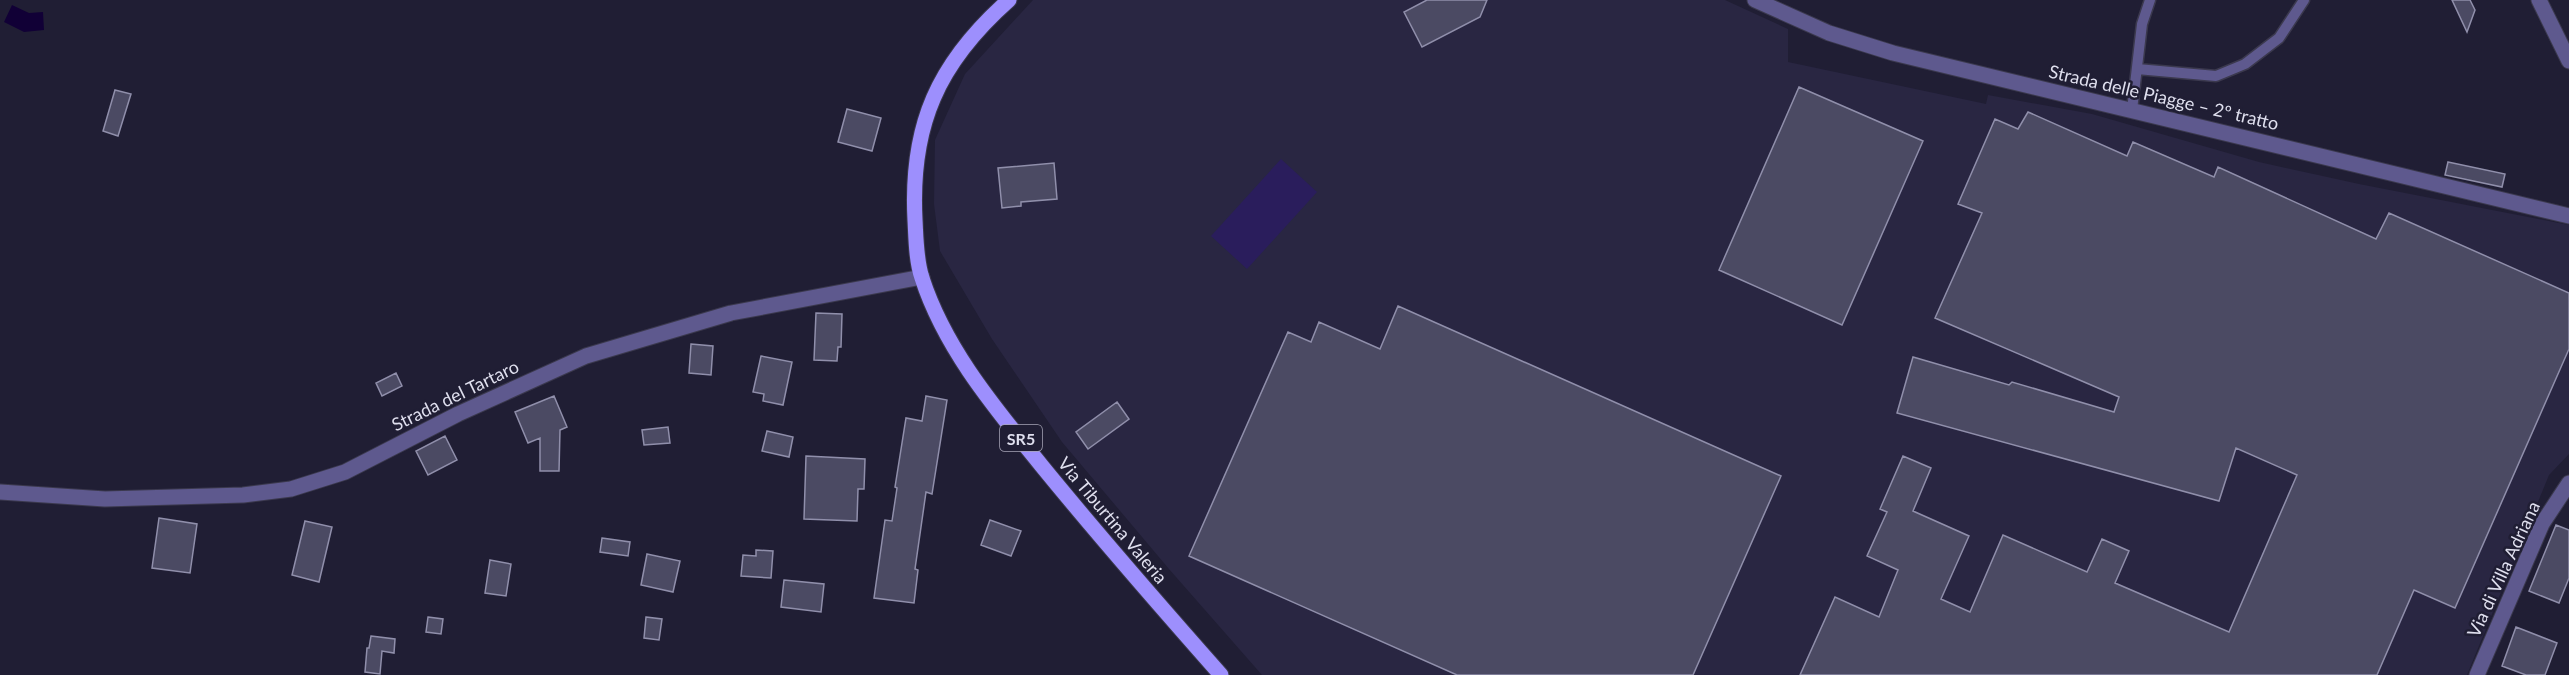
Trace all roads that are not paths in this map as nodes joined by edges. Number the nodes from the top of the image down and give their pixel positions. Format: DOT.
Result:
graph roads {
  1 [pos="1009,0"];
  2 [pos="1755,0"];
  3 [pos="2150,0"];
  4 [pos="2304,0"];
  5 [pos="2539,0"];
  6 [pos="2569,61"];
  7 [pos="2137,69"];
  8 [pos="2132,110"];
  9 [pos="2569,216"];
  10 [pos="922,277"];
  11 [pos="2569,483"];
  12 [pos="0,492"];
  13 [pos="2562,504"];
  14 [pos="1221,675"];
  15 [pos="2477,675"];
  1 -- 10 [label="main road, Via Tiburtina Valeria / SR5"];
  2 -- 8 [label="street, Strada delle Piagge – 2º tratto"];
  3 -- 7 [label="lane"];
  4 -- 7 [label="lane"];
  5 -- 6 [label="street"];
  7 -- 8 [label="lane"];
  8 -- 9 [label="street, Strada delle Piagge – 2º tratto"];
  10 -- 12 [label="street, Strada del Tartaro"];
  10 -- 14 [label="main road, Via Tiburtina Valeria / SR5"];
  11 -- 13 [label="street, Via di Villa Adriana"];
  13 -- 15 [label="street, Via di Villa Adriana"];
}
